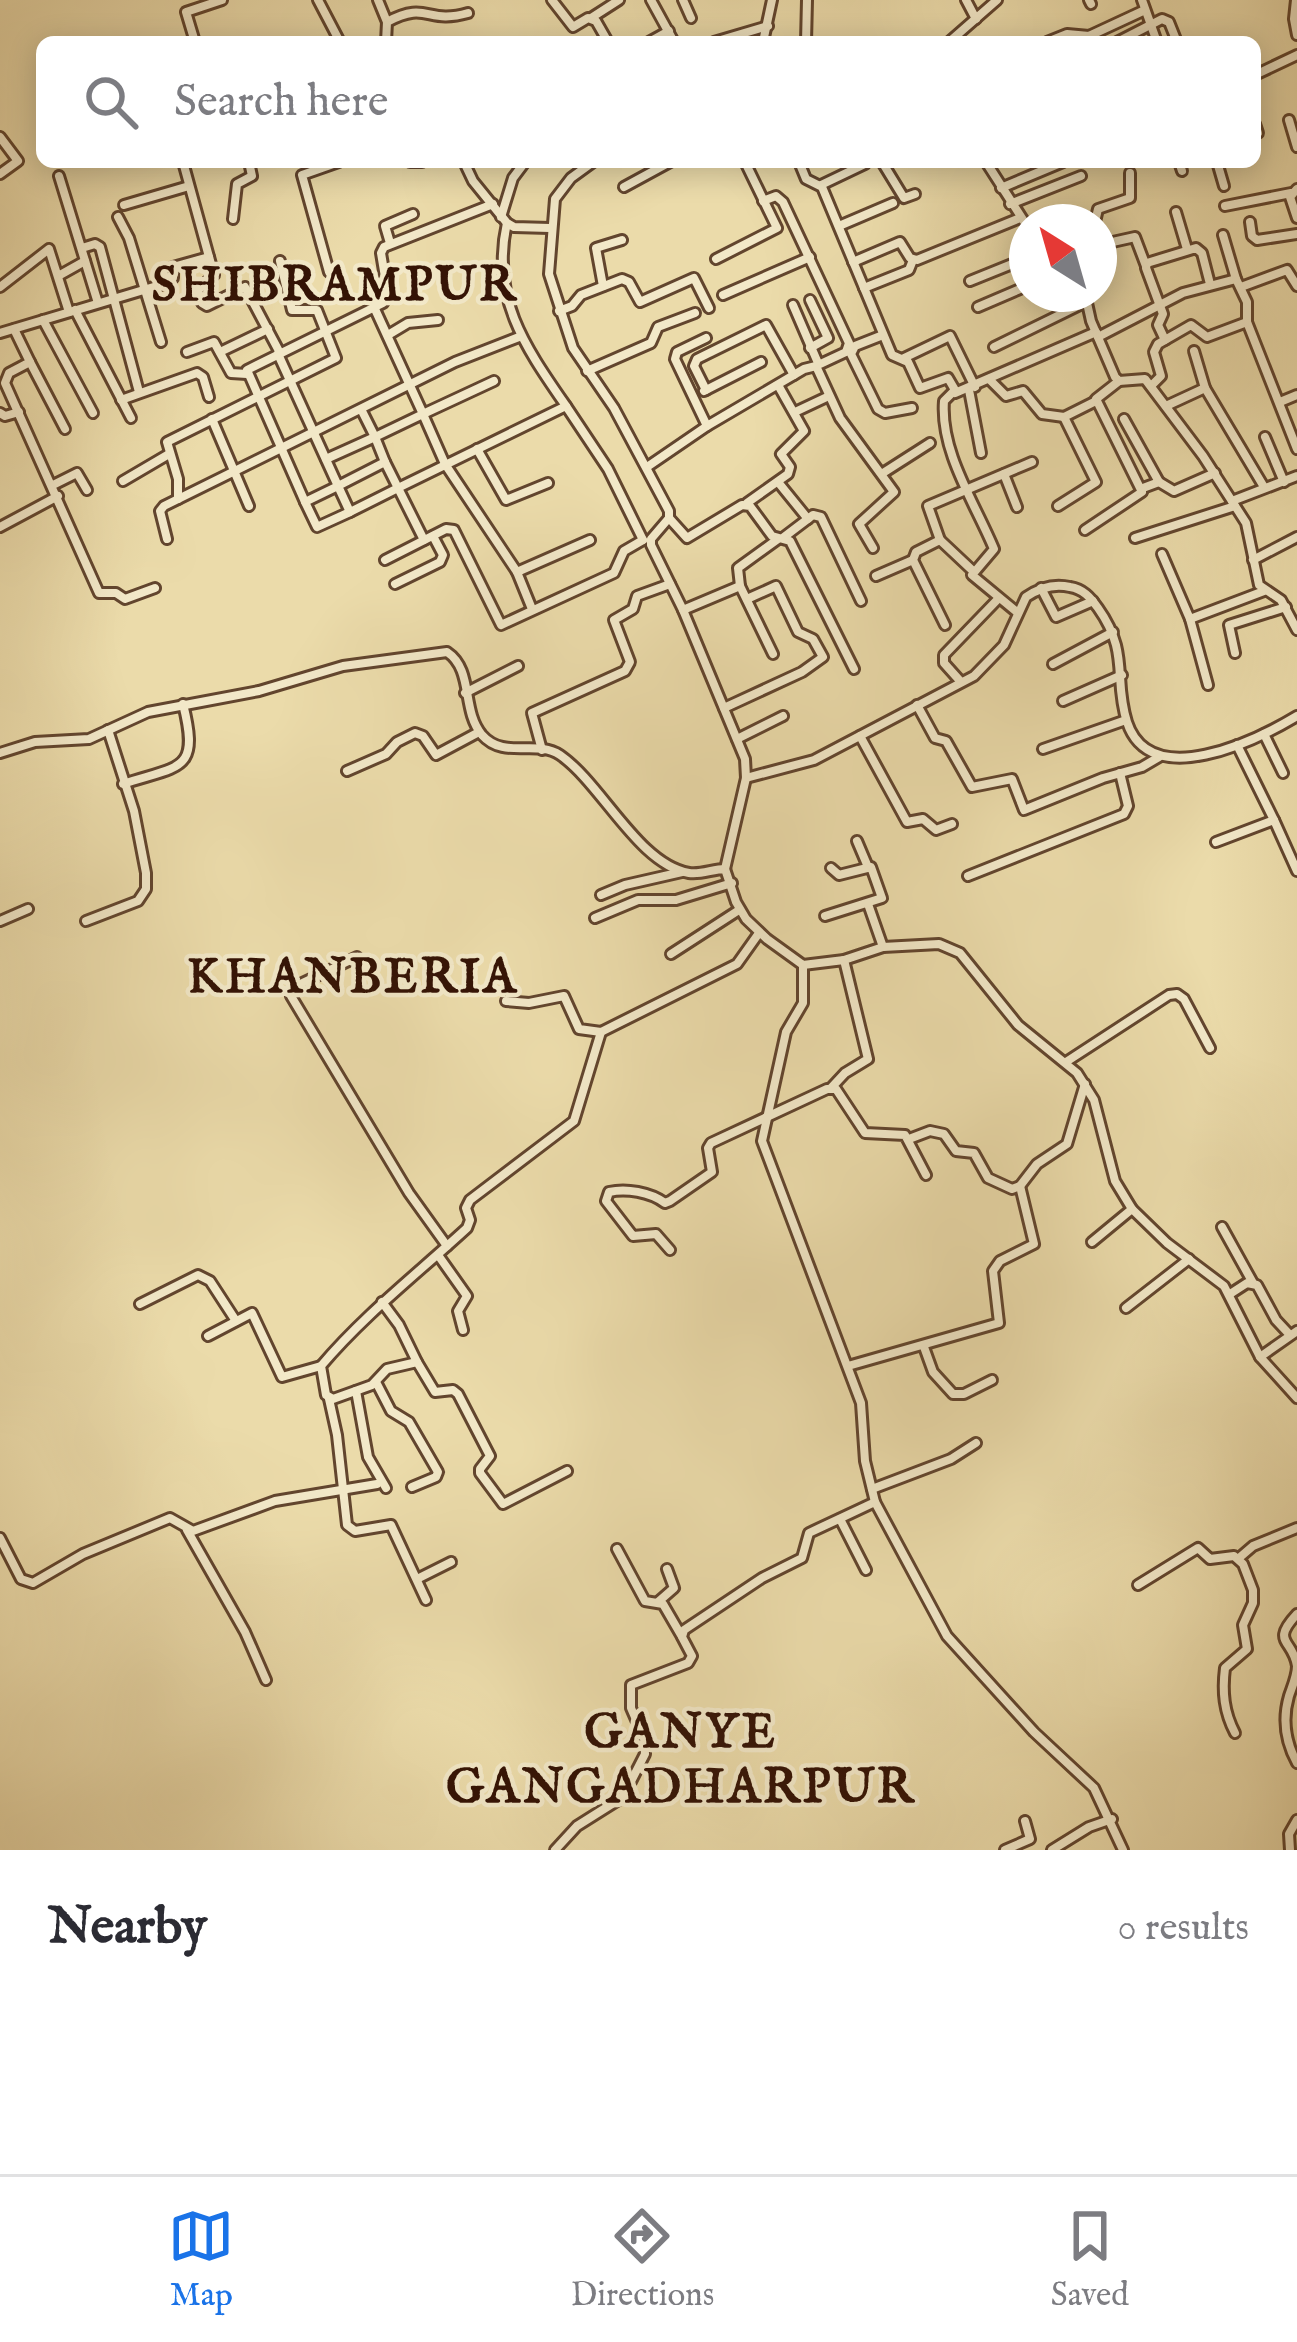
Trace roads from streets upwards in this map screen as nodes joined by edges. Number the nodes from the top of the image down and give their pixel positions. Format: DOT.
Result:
graph roads {
  1 [pos="222,0"];
  2 [pos="319,0"];
  3 [pos="378,0"];
  4 [pos="552,0"];
  5 [pos="619,0"];
  6 [pos="651,0"];
  7 [pos="683,0"];
  8 [pos="772,0"];
  9 [pos="807,0"];
  10 [pos="966,0"];
  11 [pos="997,0"];
  12 [pos="1296,0"];
  13 [pos="1143,5"];
  14 [pos="468,13"];
  15 [pos="591,18"];
  16 [pos="692,18"];
  17 [pos="976,19"];
  18 [pos="387,22"];
  19 [pos="1150,24"];
  20 [pos="768,26"];
  21 [pos="669,31"];
  22 [pos="1297,34"];
  23 [pos="190,36"];
  24 [pos="337,36"];
  25 [pos="386,36"];
  26 [pos="604,36"];
  27 [pos="660,36"];
  28 [pos="671,36"];
  29 [pos="734,36"];
  30 [pos="765,36"];
  31 [pos="806,36"];
  32 [pos="956,36"];
  33 [pos="1091,36"];
  34 [pos="1128,36"];
  35 [pos="1155,36"];
  36 [pos="1174,36"];
  37 [pos="1297,56"];
  38 [pos="1261,72"];
  39 [pos="1289,120"];
  40 [pos="0,137"];
  41 [pos="1297,147"];
  42 [pos="184,168"];
  43 [pos="250,168"];
  44 [pos="322,168"];
  45 [pos="467,168"];
  46 [pos="520,168"];
  47 [pos="585,168"];
  48 [pos="659,168"];
  49 [pos="748,168"];
  50 [pos="802,168"];
  51 [pos="857,168"];
  52 [pos="886,168"];
  53 [pos="989,168"];
  54 [pos="1049,168"];
  55 [pos="1218,168"];
  56 [pos="1130,173"];
  57 [pos="0,174"];
  58 [pos="59,176"];
  59 [pos="1082,176"];
  60 [pos="821,185"];
  61 [pos="189,186"];
  62 [pos="1224,186"];
  63 [pos="624,187"];
  64 [pos="1001,188"];
  65 [pos="1294,191"];
  66 [pos="915,194"];
  67 [pos="763,201"];
  68 [pos="892,203"];
  69 [pos="493,204"];
  70 [pos="1010,204"];
  71 [pos="1113,204"];
  72 [pos="124,205"];
  73 [pos="1225,206"];
  74 [pos="1176,212"];
  75 [pos="413,214"];
  76 [pos="118,217"];
  77 [pos="1297,218"];
  78 [pos="233,219"];
  79 [pos="504,220"];
  80 [pos="1250,222"];
  81 [pos="839,226"];
  82 [pos="1009,227"];
  83 [pos="550,228"];
  84 [pos="1297,234"];
  85 [pos="1223,235"];
  86 [pos="622,240"];
  87 [pos="1117,241"];
  88 [pos="390,243"];
  89 [pos="82,248"];
  90 [pos="1187,249"];
  91 [pos="209,257"];
  92 [pos="810,257"];
  93 [pos="716,259"];
  94 [pos="914,260"];
  95 [pos="86,261"];
  96 [pos="280,261"];
  97 [pos="853,262"];
  98 [pos="1009,265"];
  99 [pos="1146,266"];
  100 [pos="1292,268"];
  101 [pos="329,272"];
  102 [pos="60,275"];
  103 [pos="970,281"];
  104 [pos="1238,283"];
  105 [pos="1210,284"];
  106 [pos="603,286"];
  107 [pos="1297,286"];
  108 [pos="0,287"];
  109 [pos="863,288"];
  110 [pos="146,289"];
  111 [pos="1009,294"];
  112 [pos="723,295"];
  113 [pos="116,297"];
  114 [pos="811,300"];
  115 [pos="98,303"];
  116 [pos="793,305"];
  117 [pos="1160,305"];
  118 [pos="374,307"];
  119 [pos="978,307"];
  120 [pos="709,308"];
  121 [pos="72,311"];
  122 [pos="559,311"];
  123 [pos="1059,312"];
  124 [pos="1090,312"];
  125 [pos="695,313"];
  126 [pos="43,320"];
  127 [pos="438,320"];
  128 [pos="1247,322"];
  129 [pos="14,328"];
  130 [pos="268,329"];
  131 [pos="327,330"];
  132 [pos="0,333"];
  133 [pos="388,335"];
  134 [pos="884,335"];
  135 [pos="1097,335"];
  136 [pos="519,337"];
  137 [pos="706,338"];
  138 [pos="1165,340"];
  139 [pos="161,342"];
  140 [pos="994,347"];
  141 [pos="810,348"];
  142 [pos="850,349"];
  143 [pos="1194,351"];
  144 [pos="187,352"];
  145 [pos="220,352"];
  146 [pos="279,353"];
  147 [pos="904,358"];
  148 [pos="30,362"];
  149 [pos="761,362"];
  150 [pos="817,364"];
  151 [pos="587,371"];
  152 [pos="247,374"];
  153 [pos="794,375"];
  154 [pos="291,379"];
  155 [pos="989,380"];
  156 [pos="494,381"];
  157 [pos="1119,381"];
  158 [pos="778,385"];
  159 [pos="1151,386"];
  160 [pos="410,387"];
  161 [pos="1205,388"];
  162 [pos="972,389"];
  163 [pos="706,390"];
  164 [pos="140,392"];
  165 [pos="956,393"];
  166 [pos="1297,394"];
  167 [pos="257,396"];
  168 [pos="829,396"];
  169 [pos="209,397"];
  170 [pos="694,397"];
  171 [pos="122,400"];
  172 [pos="1096,401"];
  173 [pos="1280,402"];
  174 [pos="566,406"];
  175 [pos="1166,406"];
  176 [pos="912,408"];
  177 [pos="362,410"];
  178 [pos="19,412"];
  179 [pos="795,412"];
  180 [pos="0,413"];
  181 [pos="93,413"];
  182 [pos="423,414"];
  183 [pos="1064,417"];
  184 [pos="131,418"];
  185 [pos="1124,418"];
  186 [pos="212,419"];
  187 [pos="707,426"];
  188 [pos="65,429"];
  189 [pos="315,433"];
  190 [pos="375,436"];
  191 [pos="1265,437"];
  192 [pos="930,443"];
  193 [pos="477,449"];
  194 [pos="1297,449"];
  195 [pos="282,450"];
  196 [pos="981,453"];
  197 [pos="169,454"];
  198 [pos="326,459"];
  199 [pos="386,462"];
  200 [pos="1032,463"];
  201 [pos="445,464"];
  202 [pos="647,467"];
  203 [pos="234,473"];
  204 [pos="883,473"];
  205 [pos="1215,473"];
  206 [pos="1004,474"];
  207 [pos="1297,476"];
  208 [pos="123,481"];
  209 [pos="778,482"];
  210 [pos="1159,482"];
  211 [pos="1284,482"];
  212 [pos="548,483"];
  213 [pos="53,485"];
  214 [pos="338,486"];
  215 [pos="1264,487"];
  216 [pos="398,488"];
  217 [pos="1143,488"];
  218 [pos="87,490"];
  219 [pos="966,490"];
  220 [pos="58,496"];
  221 [pos="178,499"];
  222 [pos="304,502"];
  223 [pos="1233,503"];
  224 [pos="746,504"];
  225 [pos="248,506"];
  226 [pos="1058,506"];
  227 [pos="1017,507"];
  228 [pos="350,512"];
  229 [pos="669,518"];
  230 [pos="808,519"];
  231 [pos="0,527"];
  232 [pos="1085,530"];
  233 [pos="1297,537"];
  234 [pos="429,538"];
  235 [pos="782,538"];
  236 [pos="1135,538"];
  237 [pos="167,539"];
  238 [pos="590,540"];
  239 [pos="646,540"];
  240 [pos="940,540"];
  241 [pos="873,548"];
  242 [pos="1162,554"];
  243 [pos="385,560"];
  244 [pos="913,560"];
  245 [pos="1253,560"];
  246 [pos="973,571"];
  247 [pos="517,572"];
  248 [pos="876,576"];
  249 [pos="395,584"];
  250 [pos="670,584"];
  251 [pos="740,586"];
  252 [pos="155,588"];
  253 [pos="1041,588"];
  254 [pos="1265,590"];
  255 [pos="746,599"];
  256 [pos="998,599"];
  257 [pos="861,601"];
  258 [pos="1093,601"];
  259 [pos="1286,608"];
  260 [pos="532,609"];
  261 [pos="683,610"];
  262 [pos="1018,614"];
  263 [pos="1190,619"];
  264 [pos="945,625"];
  265 [pos="1297,630"];
  266 [pos="1113,632"];
  267 [pos="1235,652"];
  268 [pos="773,654"];
  269 [pos="1053,664"];
  270 [pos="518,666"];
  271 [pos="854,669"];
  272 [pos="1122,675"];
  273 [pos="962,682"];
  274 [pos="1208,685"];
  275 [pos="465,693"];
  276 [pos="1063,700"];
  277 [pos="183,704"];
  278 [pos="917,705"];
  279 [pos="724,708"];
  280 [pos="783,716"];
  281 [pos="1297,716"];
  282 [pos="1126,720"];
  283 [pos="108,730"];
  284 [pos="479,732"];
  285 [pos="1264,734"];
  286 [pos="860,736"];
  287 [pos="737,739"];
  288 [pos="1237,745"];
  289 [pos="1043,749"];
  290 [pos="542,750"];
  291 [pos="0,753"];
  292 [pos="1159,757"];
  293 [pos="347,771"];
  294 [pos="1283,772"];
  295 [pos="1120,773"];
  296 [pos="746,778"];
  297 [pos="123,784"];
  298 [pos="1274,820"];
  299 [pos="952,824"];
  300 [pos="856,841"];
  301 [pos="1216,842"];
  302 [pos="868,867"];
  303 [pos="831,868"];
  304 [pos="725,869"];
  305 [pos="1297,871"];
  306 [pos="684,872"];
  307 [pos="968,876"];
  308 [pos="732,883"];
  309 [pos="601,895"];
  310 [pos="868,904"];
  311 [pos="28,909"];
  312 [pos="739,910"];
  313 [pos="825,916"];
  314 [pos="595,918"];
  315 [pos="0,921"];
  316 [pos="86,921"];
  317 [pos="759,933"];
  318 [pos="883,946"];
  319 [pos="671,954"];
  320 [pos="357,957"];
  321 [pos="844,960"];
  322 [pos="803,965"];
  323 [pos="506,1001"];
  324 [pos="601,1032"];
  325 [pos="1210,1048"];
  326 [pos="1066,1062"];
  327 [pos="1085,1084"];
  328 [pos="831,1088"];
  329 [pos="765,1118"];
  330 [pos="910,1139"];
  331 [pos="926,1175"];
  332 [pos="1020,1186"];
  333 [pos="1132,1209"];
  334 [pos="1222,1227"];
  335 [pos="1092,1241"];
  336 [pos="448,1246"];
  337 [pos="670,1250"];
  338 [pos="438,1255"];
  339 [pos="1190,1259"];
  340 [pos="1253,1282"];
  341 [pos="1229,1294"];
  342 [pos="382,1302"];
  343 [pos="140,1304"];
  344 [pos="1126,1308"];
  345 [pos="236,1322"];
  346 [pos="463,1330"];
  347 [pos="1294,1333"];
  348 [pos="208,1336"];
  349 [pos="923,1347"];
  350 [pos="1260,1357"];
  351 [pos="417,1362"];
  352 [pos="321,1366"];
  353 [pos="848,1366"];
  354 [pos="992,1380"];
  355 [pos="376,1382"];
  356 [pos="356,1391"];
  357 [pos="1297,1398"];
  358 [pos="329,1399"];
  359 [pos="976,1443"];
  360 [pos="567,1471"];
  361 [pos="343,1487"];
  362 [pos="412,1487"];
  363 [pos="872,1489"];
  364 [pos="875,1502"];
  365 [pos="840,1519"];
  366 [pos="1297,1528"];
  367 [pos="187,1530"];
  368 [pos="0,1538"];
  369 [pos="617,1550"];
  370 [pos="1239,1558"];
  371 [pos="451,1562"];
  372 [pos="668,1569"];
  373 [pos="866,1570"];
  374 [pos="417,1579"];
  375 [pos="1138,1585"];
  376 [pos="426,1600"];
  377 [pos="658,1602"];
  378 [pos="1297,1614"];
  379 [pos="682,1636"];
  380 [pos="266,1681"];
  381 [pos="1234,1733"];
  382 [pos="1296,1759"];
  383 [pos="1112,1819"];
  384 [pos="1297,1820"];
  385 [pos="1025,1821"];
  386 [pos="1011,1849"];
  387 [pos="554,1850"];
  388 [pos="1052,1850"];
  389 [pos="1123,1850"];
  390 [pos="1290,1850"];
  1 -- 23 [label="street"];
  2 -- 24 [label="street"];
  3 -- 18 [label="street"];
  4 -- 15 [label="street"];
  5 -- 15 [label="street"];
  6 -- 21 [label="street"];
  7 -- 16 [label="street"];
  8 -- 20 [label="street"];
  9 -- 31 [label="street"];
  10 -- 17 [label="street"];
  11 -- 17 [label="street"];
  12 -- 22 [label="street"];
  13 -- 19 [label="street"];
  13 -- 33 [label="street"];
  14 -- 18 [label="street"];
  15 -- 26 [label="street"];
  17 -- 32 [label="street"];
  18 -- 25 [label="street"];
  19 -- 34 [label="street"];
  19 -- 35 [label="street"];
  19 -- 36 [label="street"];
  20 -- 29 [label="street"];
  20 -- 30 [label="street"];
  21 -- 27 [label="street"];
  21 -- 28 [label="street"];
  37 -- 38 [label="street"];
  39 -- 41 [label="street"];
  40 -- 57 [label="street"];
  42 -- 61 [label="street"];
  43 -- 78 [label="street"];
  44 -- 101 [label="street"];
  45 -- 69 [label="street"];
  46 -- 79 [label="street"];
  47 -- 83 [label="street"];
  48 -- 63 [label="street"];
  49 -- 67 [label="street"];
  50 -- 60 [label="street"];
  51 -- 60 [label="street"];
  52 -- 66 [label="street"];
  53 -- 64 [label="street"];
  54 -- 64 [label="street"];
  55 -- 62 [label="street"];
  56 -- 71 [label="street"];
  58 -- 89 [label="street"];
  59 -- 70 [label="street"];
  60 -- 81 [label="street"];
  61 -- 72 [label="street"];
  61 -- 91 [label="street"];
  64 -- 70 [label="street"];
  65 -- 73 [label="street"];
  65 -- 77 [label="street"];
  67 -- 92 [label="street"];
  67 -- 93 [label="street"];
  68 -- 81 [label="street"];
  69 -- 79 [label="street"];
  69 -- 88 [label="street"];
  74 -- 90 [label="street"];
  75 -- 88 [label="street"];
  76 -- 110 [label="street"];
  79 -- 83 [label="street"];
  79 -- 136 [label="street"];
  80 -- 84 [label="street"];
  81 -- 97 [label="street"];
  82 -- 94 [label="street"];
  83 -- 122 [label="street"];
  85 -- 104 [label="street"];
  86 -- 106 [label="street"];
  87 -- 99 [label="street"];
  88 -- 118 [label="street"];
  89 -- 95 [label="street"];
  89 -- 113 [label="street"];
  90 -- 99 [label="street"];
  90 -- 105 [label="street"];
  91 -- 110 [label="street"];
  91 -- 130 [label="street"];
  92 -- 112 [label="street"];
  92 -- 142 [label="street"];
  94 -- 97 [label="street"];
  94 -- 109 [label="street"];
  95 -- 102 [label="street"];
  95 -- 115 [label="street"];
  96 -- 131 [label="street"];
  97 -- 109 [label="street"];
  98 -- 103 [label="street"];
  99 -- 117 [label="street"];
  100 -- 104 [label="street"];
  100 -- 107 [label="street"];
  102 -- 108 [label="street"];
  102 -- 121 [label="street"];
  104 -- 105 [label="street"];
  104 -- 128 [label="street"];
  105 -- 117 [label="street"];
  106 -- 120 [label="street"];
  106 -- 122 [label="street"];
  109 -- 134 [label="street"];
  110 -- 113 [label="street"];
  110 -- 139 [label="street"];
  111 -- 119 [label="street"];
  113 -- 115 [label="street"];
  113 -- 164 [label="street"];
  114 -- 141 [label="street"];
  115 -- 121 [label="street"];
  116 -- 141 [label="street"];
  117 -- 135 [label="street"];
  117 -- 138 [label="street"];
  118 -- 131 [label="street"];
  118 -- 133 [label="street"];
  121 -- 126 [label="street"];
  121 -- 171 [label="street"];
  122 -- 151 [label="street"];
  123 -- 140 [label="street"];
  124 -- 135 [label="street"];
  125 -- 151 [label="street"];
  126 -- 129 [label="street"];
  126 -- 181 [label="street"];
  127 -- 133 [label="street"];
  128 -- 138 [label="street"];
  128 -- 173 [label="street"];
  129 -- 132 [label="street"];
  129 -- 148 [label="street"];
  130 -- 145 [label="street"];
  130 -- 146 [label="street"];
  131 -- 146 [label="street"];
  131 -- 154 [label="street"];
  133 -- 160 [label="street"];
  134 -- 142 [label="street"];
  134 -- 147 [label="street"];
  135 -- 155 [label="street"];
  135 -- 157 [label="street"];
  136 -- 160 [label="street"];
  136 -- 174 [label="street"];
  137 -- 170 [label="street"];
  138 -- 159 [label="street"];
  141 -- 150 [label="street"];
  142 -- 150 [label="street"];
  142 -- 176 [label="street"];
  143 -- 161 [label="street"];
  144 -- 145 [label="street"];
  145 -- 152 [label="street"];
  146 -- 152 [label="street"];
  146 -- 154 [label="street"];
  147 -- 162 [label="street"];
  147 -- 165 [label="street"];
  148 -- 178 [label="street"];
  148 -- 188 [label="street"];
  149 -- 163 [label="street"];
  150 -- 153 [label="street"];
  150 -- 168 [label="street"];
  151 -- 202 [label="street"];
  152 -- 167 [label="street"];
  153 -- 158 [label="street"];
  153 -- 163 [label="street"];
  154 -- 167 [label="street"];
  154 -- 189 [label="street"];
  155 -- 162 [label="street"];
  155 -- 183 [label="street"];
  156 -- 182 [label="street"];
  157 -- 159 [label="street"];
  157 -- 172 [label="street"];
  158 -- 179 [label="street"];
  158 -- 187 [label="street"];
  159 -- 175 [label="street"];
  160 -- 177 [label="street"];
  160 -- 182 [label="street"];
  161 -- 175 [label="street"];
  161 -- 215 [label="street"];
  162 -- 165 [label="street"];
  162 -- 196 [label="street"];
  163 -- 170 [label="street"];
  164 -- 169 [label="street"];
  164 -- 171 [label="street"];
  165 -- 219 [label="street"];
  166 -- 173 [label="street"];
  167 -- 186 [label="street"];
  167 -- 195 [label="street"];
  168 -- 179 [label="street"];
  168 -- 204 [label="street"];
  170 -- 187 [label="street"];
  171 -- 184 [label="street"];
  172 -- 183 [label="street"];
  172 -- 217 [label="street"];
  173 -- 194 [label="street"];
  174 -- 193 [label="street"];
  174 -- 239 [label="street"];
  175 -- 205 [label="street"];
  177 -- 189 [label="street"];
  177 -- 190 [label="street"];
  178 -- 180 [label="street"];
  178 -- 213 [label="street"];
  179 -- 209 [label="street"];
  182 -- 190 [label="street"];
  182 -- 201 [label="street"];
  183 -- 226 [label="street"];
  185 -- 210 [label="street"];
  186 -- 197 [label="street"];
  186 -- 203 [label="street"];
  187 -- 202 [label="street"];
  189 -- 195 [label="street"];
  189 -- 198 [label="street"];
  190 -- 198 [label="street"];
  190 -- 199 [label="street"];
  191 -- 211 [label="street"];
  192 -- 204 [label="street"];
  193 -- 201 [label="street"];
  193 -- 212 [label="street"];
  195 -- 203 [label="street"];
  195 -- 222 [label="street"];
  197 -- 208 [label="street"];
  197 -- 221 [label="street"];
  198 -- 214 [label="street"];
  199 -- 214 [label="street"];
  199 -- 216 [label="street"];
  200 -- 206 [label="street"];
  201 -- 216 [label="street"];
  201 -- 247 [label="street"];
  202 -- 229 [label="street"];
  203 -- 221 [label="street"];
  203 -- 225 [label="street"];
  204 -- 241 [label="street"];
  205 -- 210 [label="street"];
  205 -- 223 [label="street"];
  206 -- 219 [label="street"];
  206 -- 227 [label="street"];
  207 -- 211 [label="street"];
  209 -- 224 [label="street"];
  209 -- 230 [label="street"];
  210 -- 217 [label="street"];
  211 -- 215 [label="street"];
  213 -- 218 [label="street"];
  213 -- 220 [label="street"];
  214 -- 222 [label="street"];
  214 -- 228 [label="street"];
  215 -- 223 [label="street"];
  216 -- 228 [label="street"];
  216 -- 234 [label="street"];
  217 -- 232 [label="street"];
  219 -- 240 [label="street"];
  219 -- 246 [label="street"];
  220 -- 231 [label="street"];
  220 -- 252 [label="street"];
  221 -- 237 [label="street"];
  222 -- 228 [label="street"];
  223 -- 236 [label="street"];
  223 -- 245 [label="street"];
  224 -- 229 [label="street"];
  224 -- 235 [label="street"];
  229 -- 239 [label="street"];
  230 -- 235 [label="street"];
  230 -- 257 [label="street"];
  233 -- 245 [label="street"];
  234 -- 243 [label="street"];
  234 -- 249 [label="street"];
  234 -- 260 [label="street"];
  235 -- 251 [label="street"];
  235 -- 271 [label="street"];
  238 -- 247 [label="street"];
  239 -- 250 [label="street"];
  239 -- 260 [label="street"];
  240 -- 244 [label="street"];
  240 -- 246 [label="street"];
  242 -- 263 [label="street"];
  244 -- 248 [label="street"];
  244 -- 264 [label="street"];
  245 -- 254 [label="street"];
  246 -- 256 [label="street"];
  247 -- 260 [label="street"];
  250 -- 261 [label="street"];
  250 -- 290 [label="street"];
  251 -- 255 [label="street"];
  251 -- 261 [label="street"];
  253 -- 258 [label="street"];
  253 -- 258 [label="street"];
  253 -- 262 [label="street"];
  254 -- 259 [label="street"];
  254 -- 263 [label="street"];
  255 -- 268 [label="street"];
  255 -- 279 [label="street"];
  256 -- 262 [label="street"];
  256 -- 273 [label="street"];
  258 -- 266 [label="street"];
  259 -- 265 [label="street"];
  259 -- 267 [label="street"];
  261 -- 279 [label="street"];
  262 -- 273 [label="street"];
  263 -- 274 [label="street"];
  266 -- 269 [label="street"];
  266 -- 272 [label="street"];
  270 -- 275 [label="street"];
  272 -- 276 [label="street"];
  272 -- 282 [label="street"];
  273 -- 278 [label="street"];
  275 -- 277 [label="street"];
  275 -- 284 [label="street"];
  277 -- 283 [label="street"];
  277 -- 297 [label="street"];
  278 -- 286 [label="street"];
  278 -- 295 [label="street"];
  279 -- 287 [label="street"];
  280 -- 287 [label="street"];
  281 -- 285 [label="street"];
  282 -- 289 [label="street"];
  282 -- 292 [label="street"];
  283 -- 291 [label="street"];
  283 -- 297 [label="street"];
  284 -- 290 [label="street"];
  284 -- 293 [label="street"];
  285 -- 288 [label="street"];
  285 -- 294 [label="street"];
  286 -- 296 [label="street"];
  286 -- 299 [label="street"];
  287 -- 296 [label="street"];
  288 -- 292 [label="street"];
  288 -- 298 [label="street"];
  290 -- 306 [label="street"];
  292 -- 295 [label="street"];
  295 -- 307 [label="street"];
  296 -- 304 [label="street"];
  297 -- 316 [label="street"];
  298 -- 301 [label="street"];
  298 -- 305 [label="street"];
  300 -- 302 [label="street"];
  302 -- 303 [label="street"];
  302 -- 310 [label="street"];
  304 -- 306 [label="street"];
  304 -- 308 [label="street"];
  306 -- 309 [label="street"];
  308 -- 312 [label="street"];
  308 -- 314 [label="street"];
  310 -- 313 [label="street"];
  310 -- 318 [label="street"];
  311 -- 315 [label="street"];
  312 -- 317 [label="street"];
  312 -- 319 [label="street"];
  317 -- 322 [label="street"];
  317 -- 324 [label="street"];
  318 -- 321 [label="street"];
  318 -- 326 [label="street"];
  320 -- 336 [label="street"];
  321 -- 322 [label="street"];
  321 -- 328 [label="street"];
  322 -- 329 [label="street"];
  323 -- 324 [label="street"];
  324 -- 336 [label="street"];
  325 -- 326 [label="street"];
  326 -- 327 [label="street"];
  327 -- 332 [label="street"];
  327 -- 333 [label="street"];
  328 -- 329 [label="street"];
  328 -- 330 [label="street"];
  329 -- 337 [label="street"];
  329 -- 353 [label="street"];
  330 -- 331 [label="street"];
  330 -- 332 [label="street"];
  332 -- 349 [label="street"];
  333 -- 335 [label="street"];
  333 -- 339 [label="street"];
  334 -- 340 [label="street"];
  336 -- 338 [label="street"];
  338 -- 342 [label="street"];
  338 -- 346 [label="street"];
  339 -- 341 [label="street"];
  339 -- 344 [label="street"];
  340 -- 341 [label="street"];
  340 -- 347 [label="street"];
  341 -- 350 [label="street"];
  342 -- 351 [label="street"];
  342 -- 352 [label="street"];
  343 -- 345 [label="street"];
  345 -- 348 [label="street"];
  345 -- 352 [label="street"];
  347 -- 350 [label="street"];
  349 -- 353 [label="street"];
  349 -- 354 [label="street"];
  350 -- 357 [label="street"];
  351 -- 355 [label="street"];
  351 -- 360 [label="street"];
  352 -- 358 [label="street"];
  353 -- 363 [label="street"];
  355 -- 356 [label="street"];
  355 -- 362 [label="street"];
  356 -- 358 [label="street"];
  356 -- 361 [label="street"];
  358 -- 361 [label="street"];
  359 -- 363 [label="street"];
  361 -- 367 [label="street"];
  361 -- 374 [label="street"];
  363 -- 364 [label="street"];
  364 -- 365 [label="street"];
  364 -- 383 [label="street"];
  365 -- 373 [label="street"];
  365 -- 379 [label="street"];
  366 -- 370 [label="street"];
  367 -- 368 [label="street"];
  367 -- 380 [label="street"];
  369 -- 377 [label="street"];
  370 -- 375 [label="street"];
  370 -- 381 [label="street"];
  371 -- 374 [label="street"];
  372 -- 377 [label="street"];
  374 -- 376 [label="street"];
  377 -- 379 [label="street"];
  378 -- 382 [label="street"];
  379 -- 387 [label="street"];
  383 -- 388 [label="street"];
  383 -- 389 [label="street"];
  384 -- 390 [label="street"];
  385 -- 386 [label="street"];
}
